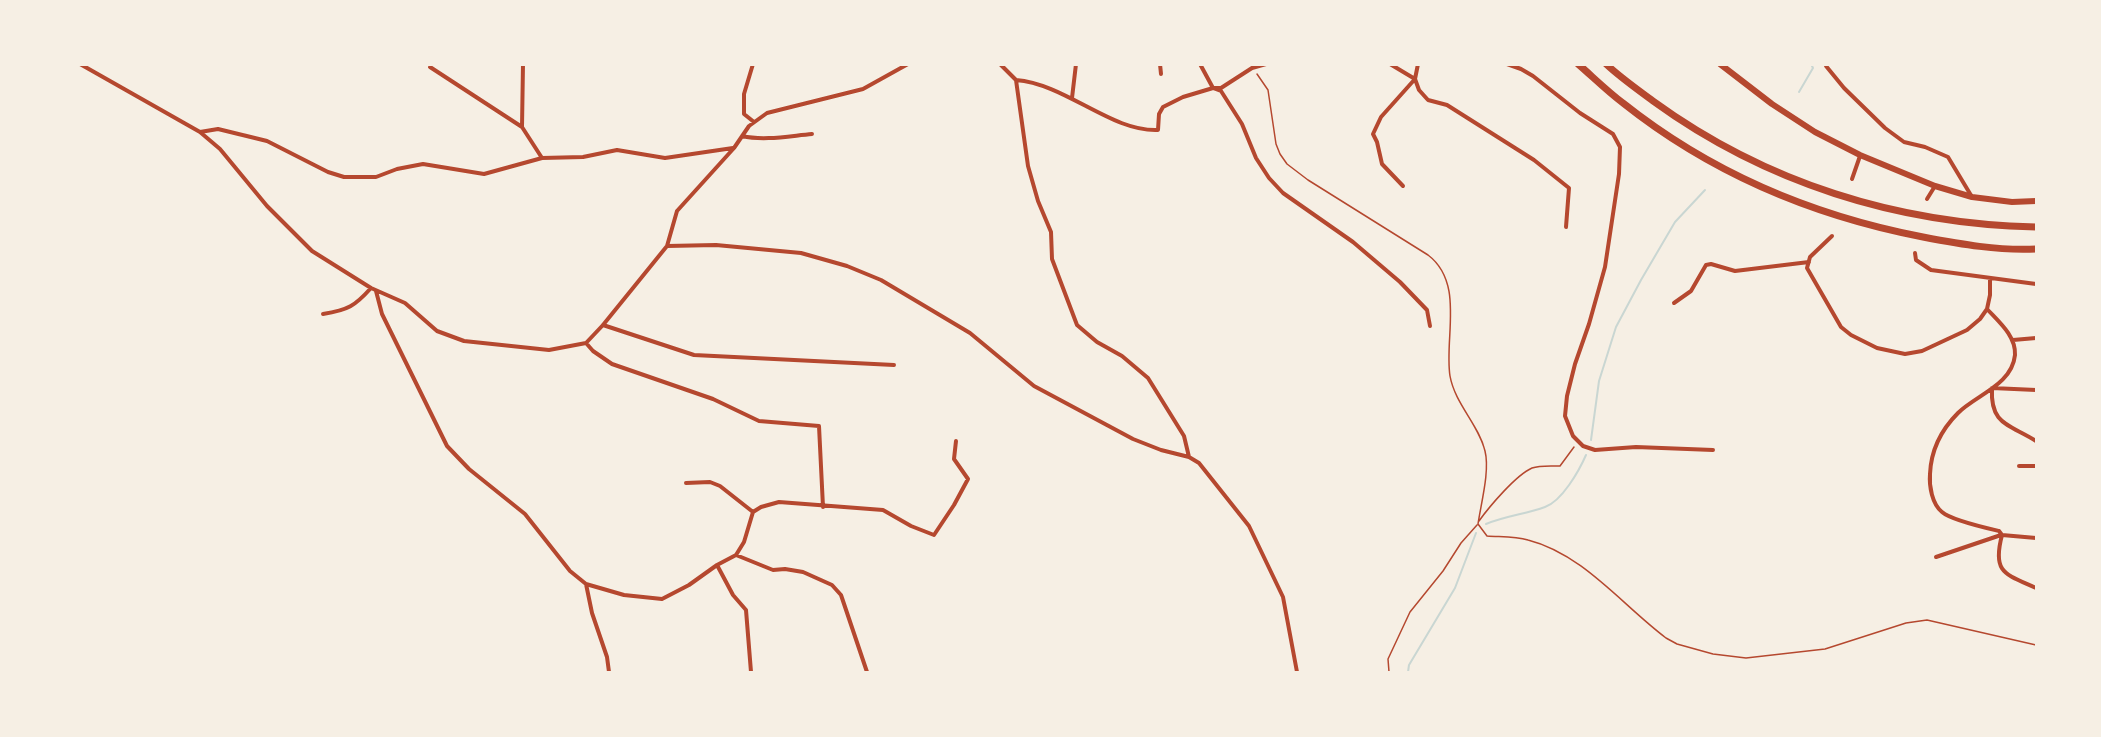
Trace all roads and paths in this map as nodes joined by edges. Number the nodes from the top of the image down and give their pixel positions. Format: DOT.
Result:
graph roads {
  1 [pos="80,64"];
  2 [pos="522,64"];
  3 [pos="753,64"];
  4 [pos="908,64"];
  5 [pos="1000,64"];
  6 [pos="1076,64"];
  7 [pos="1160,64"];
  8 [pos="1200,64"];
  9 [pos="1266,64"];
  10 [pos="1390,64"];
  11 [pos="1418,64"];
  12 [pos="1507,64"];
  13 [pos="1578,64"];
  14 [pos="1606,64"];
  15 [pos="1720,64"];
  16 [pos="1826,65"];
  17 [pos="430,67"];
  18 [pos="1252,68"];
  19 [pos="1161,74"];
  20 [pos="1415,79"];
  21 [pos="1016,80"];
  22 [pos="1213,88"];
  23 [pos="1072,98"];
  24 [pos="754,122"];
  25 [pos="522,127"];
  26 [pos="200,132"];
  27 [pos="812,134"];
  28 [pos="742,135"];
  29 [pos="734,147"];
  30 [pos="1860,155"];
  31 [pos="542,158"];
  32 [pos="1852,179"];
  33 [pos="1403,186"];
  34 [pos="1935,186"];
  35 [pos="1972,197"];
  36 [pos="1927,199"];
  37 [pos="2037,201"];
  38 [pos="1566,227"];
  39 [pos="2037,227"];
  40 [pos="1832,236"];
  41 [pos="667,246"];
  42 [pos="2037,249"];
  43 [pos="1915,253"];
  44 [pos="1809,262"];
  45 [pos="1990,279"];
  46 [pos="2037,284"];
  47 [pos="373,289"];
  48 [pos="1674,303"];
  49 [pos="1987,309"];
  50 [pos="323,314"];
  51 [pos="603,325"];
  52 [pos="1430,326"];
  53 [pos="2037,338"];
  54 [pos="2013,340"];
  55 [pos="586,343"];
  56 [pos="894,365"];
  57 [pos="1992,388"];
  58 [pos="2037,390"];
  59 [pos="956,441"];
  60 [pos="1578,441"];
  61 [pos="2037,441"];
  62 [pos="1713,450"];
  63 [pos="1189,457"];
  64 [pos="2037,465"];
  65 [pos="2019,466"];
  66 [pos="686,483"];
  67 [pos="823,507"];
  68 [pos="753,512"];
  69 [pos="1479,523"];
  70 [pos="2002,535"];
  71 [pos="2037,538"];
  72 [pos="736,555"];
  73 [pos="1936,557"];
  74 [pos="717,565"];
  75 [pos="585,584"];
  76 [pos="2037,588"];
  77 [pos="2037,645"];
  78 [pos="609,672"];
  79 [pos="751,672"];
  80 [pos="867,672"];
  81 [pos="1297,672"];
  82 [pos="1389,672"];
  1 -- 26 [label="street"];
  2 -- 25 [label="street"];
  3 -- 24 [label="street"];
  4 -- 24 [label="street"];
  5 -- 21 [label="street"];
  6 -- 23 [label="street"];
  7 -- 19 [label="street"];
  8 -- 22 [label="street"];
  9 -- 18 [label="street"];
  10 -- 20 [label="street"];
  11 -- 20 [label="street"];
  12 -- 60 [label="street"];
  13 -- 42 [label="highway"];
  14 -- 39 [label="highway"];
  15 -- 30 [label="highway"];
  16 -- 35 [label="street"];
  17 -- 25 [label="street"];
  18 -- 22 [label="street"];
  18 -- 69 [label="path"];
  20 -- 33 [label="street"];
  20 -- 38 [label="street"];
  21 -- 23 [label="street"];
  21 -- 63 [label="street"];
  22 -- 23 [label="street"];
  22 -- 52 [label="street"];
  24 -- 28 [label="street"];
  25 -- 31 [label="street"];
  26 -- 31 [label="street"];
  26 -- 47 [label="street"];
  27 -- 28 [label="street"];
  28 -- 29 [label="street"];
  29 -- 31 [label="street"];
  29 -- 41 [label="street"];
  30 -- 32 [label="street"];
  30 -- 34 [label="highway"];
  34 -- 35 [label="highway"];
  34 -- 36 [label="street"];
  35 -- 37 [label="highway"];
  40 -- 44 [label="street"];
  41 -- 51 [label="street"];
  41 -- 63 [label="street"];
  43 -- 45 [label="street"];
  44 -- 48 [label="street"];
  44 -- 49 [label="street"];
  45 -- 46 [label="street"];
  45 -- 49 [label="street"];
  47 -- 50 [label="street"];
  47 -- 55 [label="street"];
  47 -- 75 [label="street"];
  49 -- 54 [label="street"];
  51 -- 55 [label="street"];
  51 -- 56 [label="street"];
  53 -- 54 [label="street"];
  54 -- 57 [label="street"];
  55 -- 67 [label="street"];
  57 -- 58 [label="street"];
  57 -- 61 [label="street"];
  57 -- 70 [label="street"];
  59 -- 67 [label="street"];
  60 -- 62 [label="street"];
  60 -- 69 [label="path"];
  63 -- 81 [label="street"];
  64 -- 65 [label="street"];
  66 -- 68 [label="street"];
  67 -- 68 [label="street"];
  68 -- 72 [label="street"];
  69 -- 77 [label="path"];
  69 -- 82 [label="path"];
  70 -- 71 [label="street"];
  70 -- 73 [label="street"];
  70 -- 76 [label="street"];
  72 -- 74 [label="street"];
  72 -- 80 [label="street"];
  74 -- 75 [label="street"];
  74 -- 79 [label="street"];
  75 -- 78 [label="street"];
}
